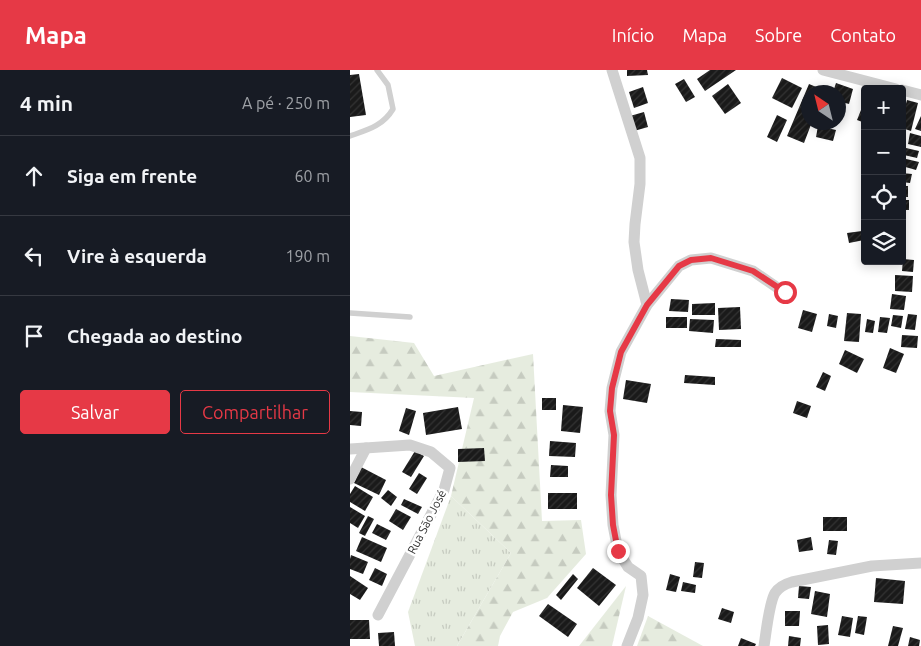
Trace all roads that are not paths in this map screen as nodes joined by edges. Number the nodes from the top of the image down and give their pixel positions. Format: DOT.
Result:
graph roads {
  1 [pos="377,70"];
  2 [pos="612,70"];
  3 [pos="823,70"];
  4 [pos="881,85"];
  5 [pos="906,91"];
  6 [pos="921,95"];
  7 [pos="350,136"];
  8 [pos="785,292"];
  9 [pos="647,305"];
  10 [pos="350,313"];
  11 [pos="410,317"];
  12 [pos="366,448"];
  13 [pos="350,449"];
  14 [pos="350,479"];
  15 [pos="921,563"];
  16 [pos="378,615"];
  17 [pos="628,646"];
  18 [pos="764,646"];
  1 -- 7 [label="lane"];
  2 -- 9 [label="street"];
  3 -- 4 [label="street"];
  5 -- 6 [label="street"];
  8 -- 9 [label="street"];
  9 -- 17 [label="street"];
  10 -- 11 [label="lane"];
  12 -- 13 [label="street, Rua São José"];
  12 -- 14 [label="street"];
  12 -- 16 [label="street, Rua São José"];
  15 -- 18 [label="street"];
}
